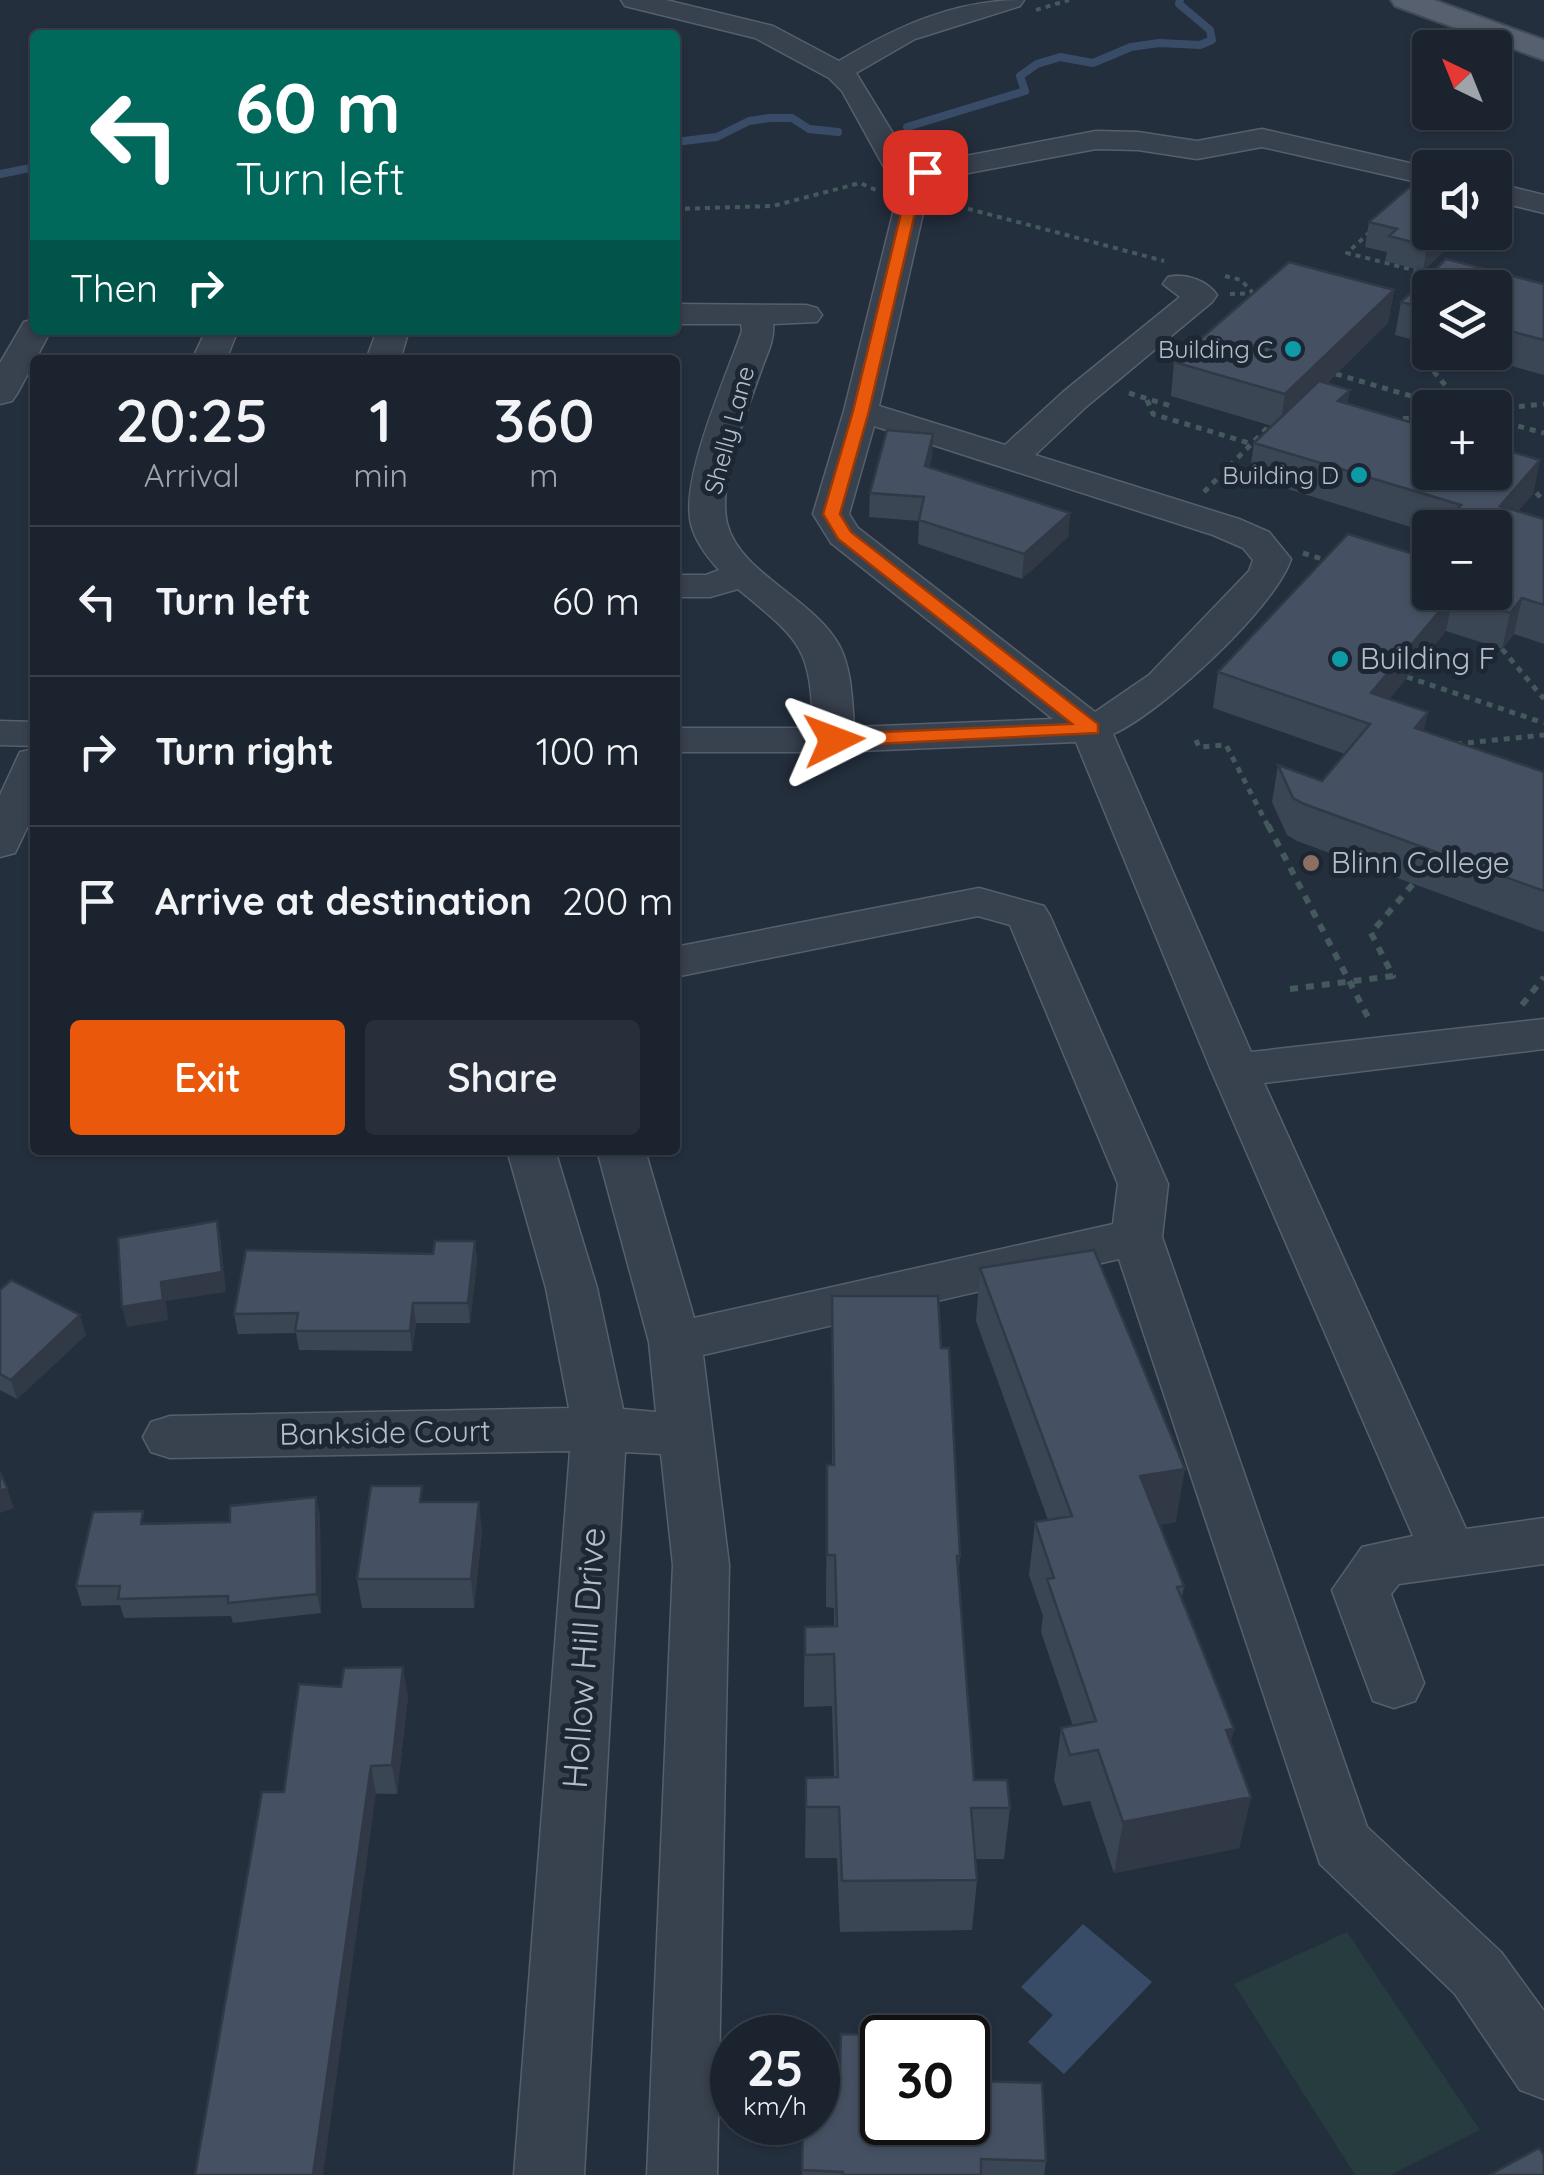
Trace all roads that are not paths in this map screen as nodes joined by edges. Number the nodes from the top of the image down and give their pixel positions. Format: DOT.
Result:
graph roads {
  1 [pos="634,0"];
  2 [pos="746,0"];
  3 [pos="1406,0"];
  4 [pos="1022,6"];
  5 [pos="716,19"];
  6 [pos="1544,51"];
  7 [pos="839,72"];
  8 [pos="1412,171"];
  9 [pos="894,185"];
  10 [pos="1512,196"];
  11 [pos="1544,204"];
  12 [pos="1176,274"];
  13 [pos="680,314"];
  14 [pos="756,316"];
  15 [pos="806,316"];
  16 [pos="32,335"];
  17 [pos="0,394"];
  18 [pos="861,411"];
  19 [pos="1011,459"];
  20 [pos="745,574"];
  21 [pos="680,586"];
  22 [pos="1091,728"];
  23 [pos="0,734"];
  24 [pos="30,734"];
  25 [pos="680,740"];
  26 [pos="834,740"];
  27 [pos="30,773"];
  28 [pos="0,844"];
  29 [pos="680,961"];
  30 [pos="1544,1034"];
  31 [pos="1235,1070"];
  32 [pos="533,1155"];
  33 [pos="622,1155"];
  34 [pos="1137,1236"];
  35 [pos="675,1342"];
  36 [pos="599,1429"];
  37 [pos="686,1435"];
  38 [pos="170,1437"];
  39 [pos="1544,1541"];
  40 [pos="1449,1554"];
  41 [pos="1394,1683"];
  42 [pos="1544,2067"];
  43 [pos="549,2175"];
  44 [pos="682,2175"];
  1 -- 5 [label="street"];
  2 -- 5 [label="street"];
  3 -- 6 [label="main road"];
  4 -- 7 [label="street"];
  5 -- 7 [label="street"];
  7 -- 9 [label="street"];
  8 -- 9 [label="street"];
  9 -- 18 [label="street"];
  10 -- 11 [label="street"];
  12 -- 19 [label="street"];
  13 -- 14 [label="street"];
  14 -- 15 [label="street"];
  14 -- 20 [label="street, Shelly Lane"];
  16 -- 17 [label="street"];
  18 -- 19 [label="street"];
  18 -- 22 [label="street"];
  19 -- 22 [label="street"];
  20 -- 21 [label="street"];
  20 -- 26 [label="street, Shelly Lane"];
  22 -- 26 [label="street"];
  22 -- 31 [label="street"];
  23 -- 24 [label="street"];
  25 -- 26 [label="street"];
  27 -- 28 [label="street"];
  29 -- 34 [label="street"];
  30 -- 31 [label="street"];
  31 -- 40 [label="street"];
  32 -- 36 [label="street, Hollow Hill Drive"];
  33 -- 35 [label="street"];
  34 -- 35 [label="street"];
  34 -- 42 [label="street"];
  35 -- 37 [label="street"];
  36 -- 37 [label="street, Bankside Court"];
  36 -- 38 [label="street, Bankside Court"];
  36 -- 43 [label="street, Hollow Hill Drive"];
  37 -- 44 [label="street"];
  39 -- 40 [label="street"];
  40 -- 41 [label="street"];
}
